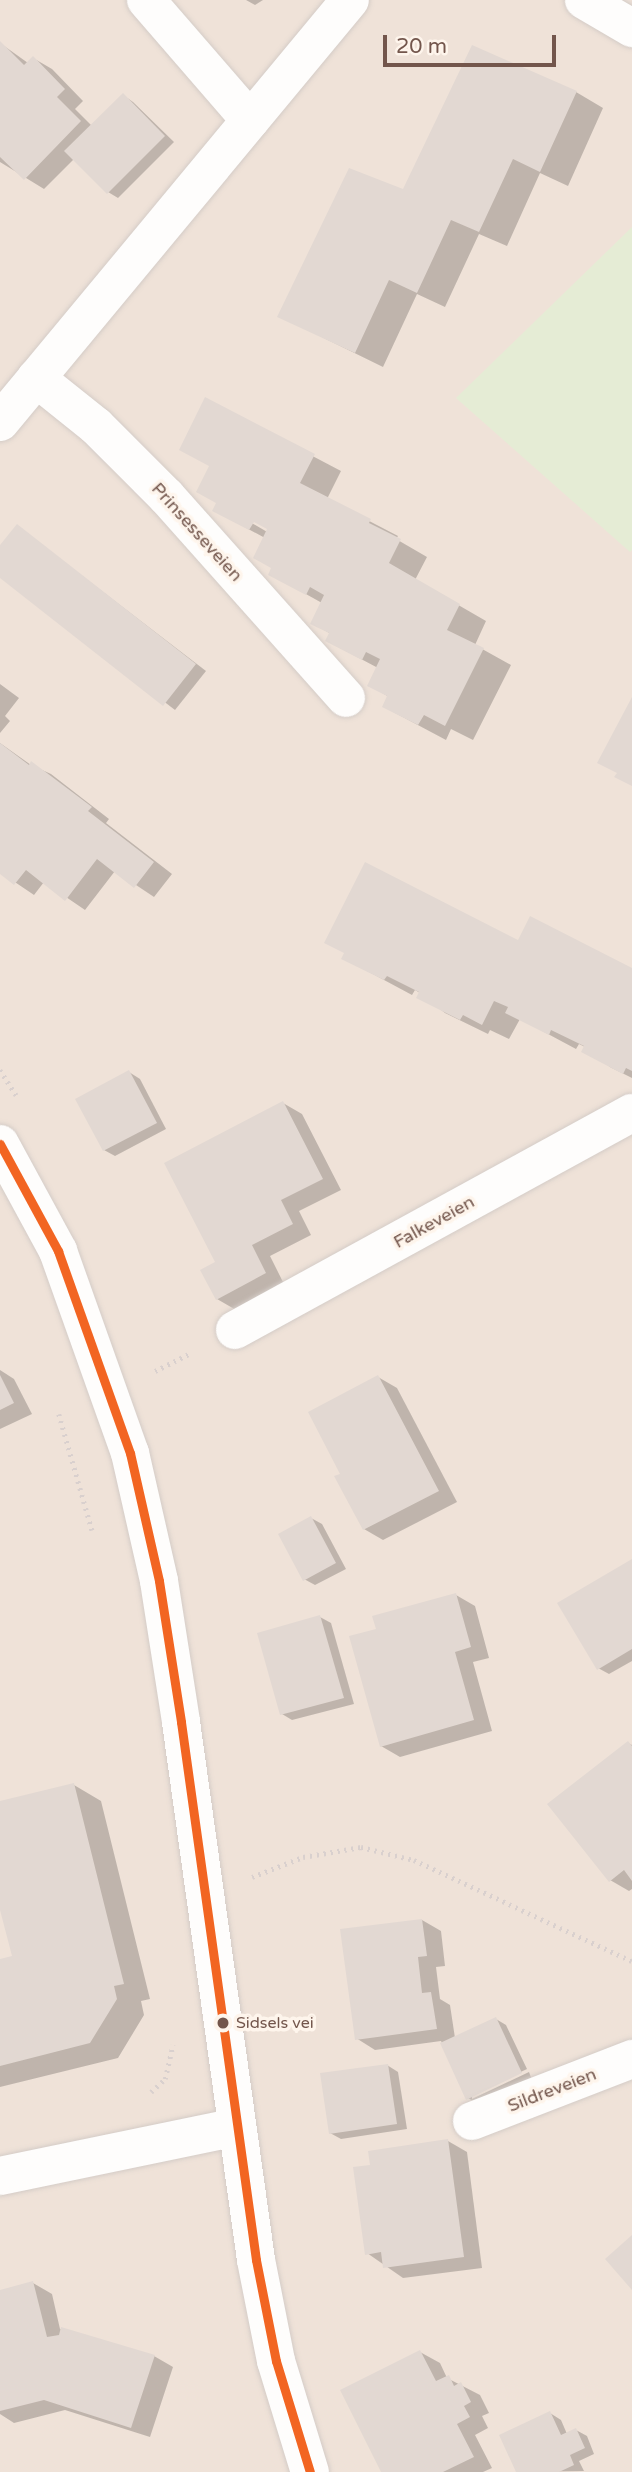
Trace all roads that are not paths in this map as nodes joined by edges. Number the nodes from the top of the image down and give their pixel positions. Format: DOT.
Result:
graph roads {
  1 [pos="146,0"];
  2 [pos="350,0"];
  3 [pos="584,0"];
  4 [pos="632,28"];
  5 [pos="250,120"];
  6 [pos="36,378"];
  7 [pos="0,422"];
  8 [pos="346,698"];
  9 [pos="632,1112"];
  10 [pos="0,1144"];
  11 [pos="235,1331"];
  12 [pos="632,2059"];
  13 [pos="472,2120"];
  14 [pos="237,2127"];
  15 [pos="0,2176"];
  16 [pos="310,2472"];
  1 -- 5 [label="street"];
  2 -- 5 [label="street"];
  3 -- 4 [label="street"];
  5 -- 6 [label="street"];
  6 -- 7 [label="street"];
  6 -- 8 [label="street, Prinsesseveien"];
  9 -- 11 [label="street, Falkeveien"];
  10 -- 14 [label="street"];
  12 -- 13 [label="street, Sildreveien"];
  14 -- 15 [label="street"];
  14 -- 16 [label="street"];
}
